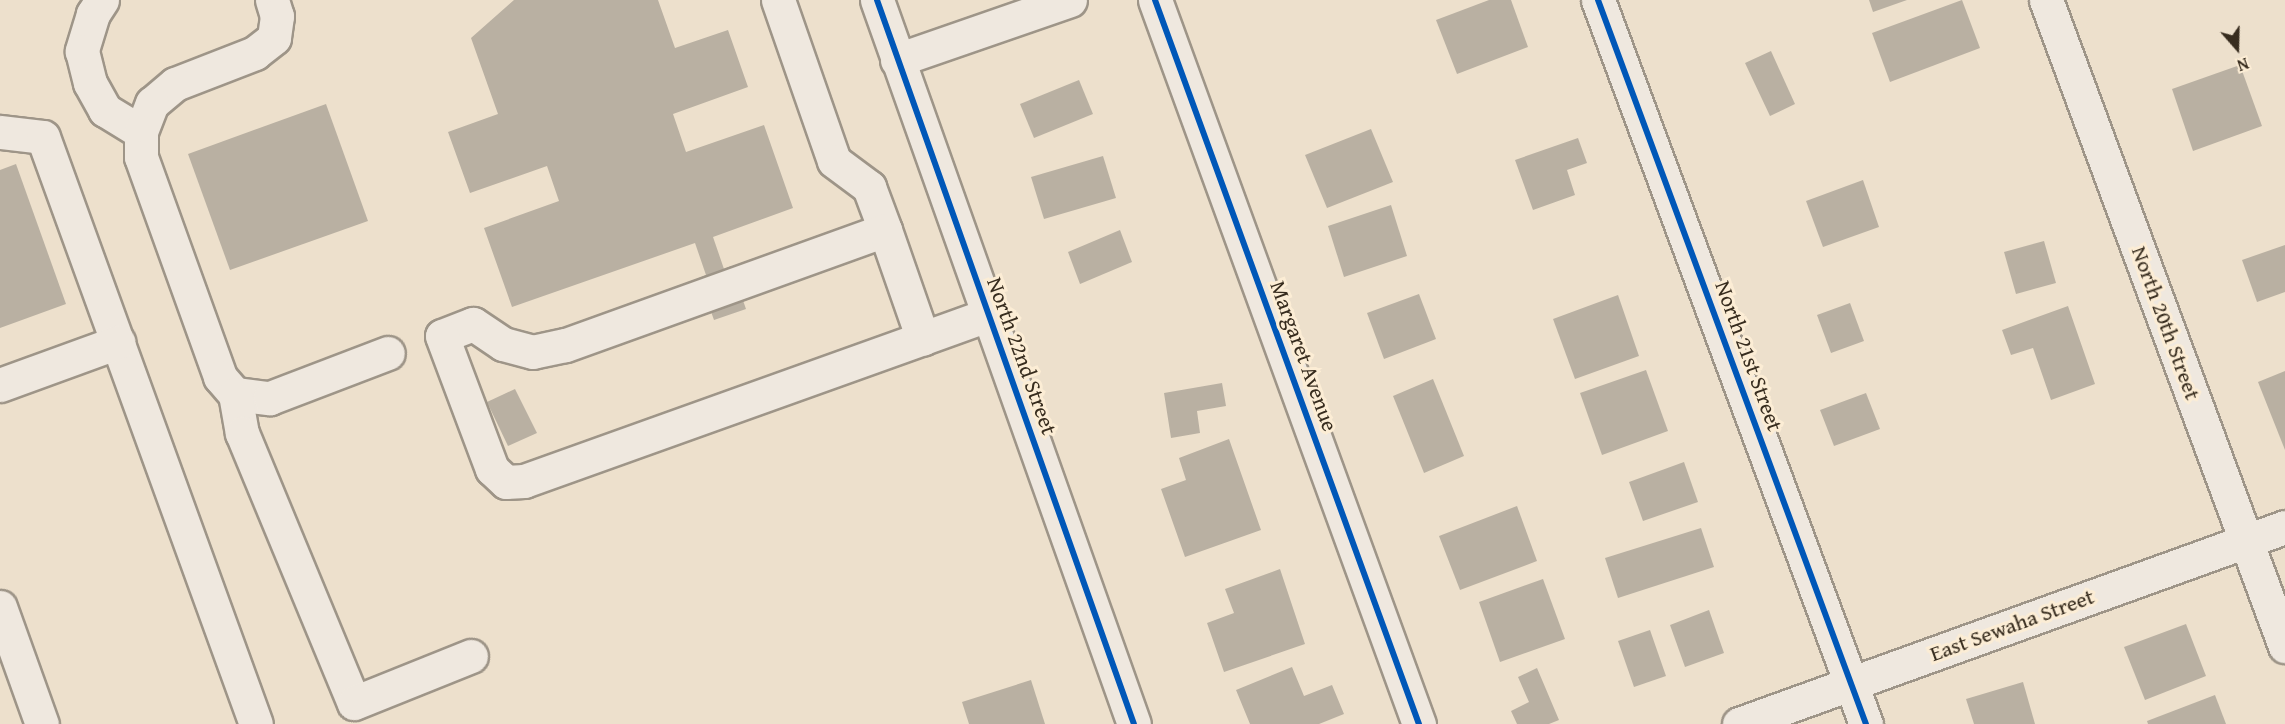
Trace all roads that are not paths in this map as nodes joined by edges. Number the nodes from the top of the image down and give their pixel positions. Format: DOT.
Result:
graph roads {
  1 [pos="102,0"];
  2 [pos="272,0"];
  3 [pos="778,0"];
  4 [pos="877,0"];
  5 [pos="1070,0"];
  6 [pos="1155,0"];
  7 [pos="1598,0"];
  8 [pos="2046,0"];
  9 [pos="897,60"];
  10 [pos="0,132"];
  11 [pos="141,132"];
  12 [pos="885,230"];
  13 [pos="988,315"];
  14 [pos="923,339"];
  15 [pos="118,342"];
  16 [pos="388,353"];
  17 [pos="0,385"];
  18 [pos="235,394"];
  19 [pos="2285,526"];
  20 [pos="2246,541"];
  21 [pos="0,608"];
  22 [pos="2285,646"];
  23 [pos="471,656"];
  24 [pos="1851,683"];
  25 [pos="42,724"];
  26 [pos="256,724"];
  27 [pos="1134,724"];
  28 [pos="1419,724"];
  29 [pos="1739,724"];
  30 [pos="1866,724"];
  1 -- 11 [label="street"];
  2 -- 11 [label="street"];
  3 -- 12 [label="street"];
  4 -- 9 [label="street, North 22nd Street"];
  5 -- 9 [label="street"];
  6 -- 28 [label="street, Margaret Avenue"];
  7 -- 24 [label="street, North 21st Street"];
  8 -- 20 [label="street, North 20th Street"];
  9 -- 13 [label="street, North 22nd Street"];
  10 -- 15 [label="street"];
  11 -- 18 [label="street"];
  12 -- 14 [label="street"];
  12 -- 14 [label="street"];
  13 -- 14 [label="street"];
  13 -- 27 [label="street, North 22nd Street"];
  15 -- 17 [label="street"];
  15 -- 26 [label="street"];
  16 -- 18 [label="street"];
  18 -- 23 [label="street"];
  19 -- 20 [label="street, East Sewaha Street"];
  20 -- 22 [label="street, North 20th Street"];
  20 -- 24 [label="street, East Sewaha Street"];
  21 -- 25 [label="street"];
  24 -- 29 [label="street, East Sewaha Street"];
  24 -- 30 [label="street, North 21st Street"];
}
